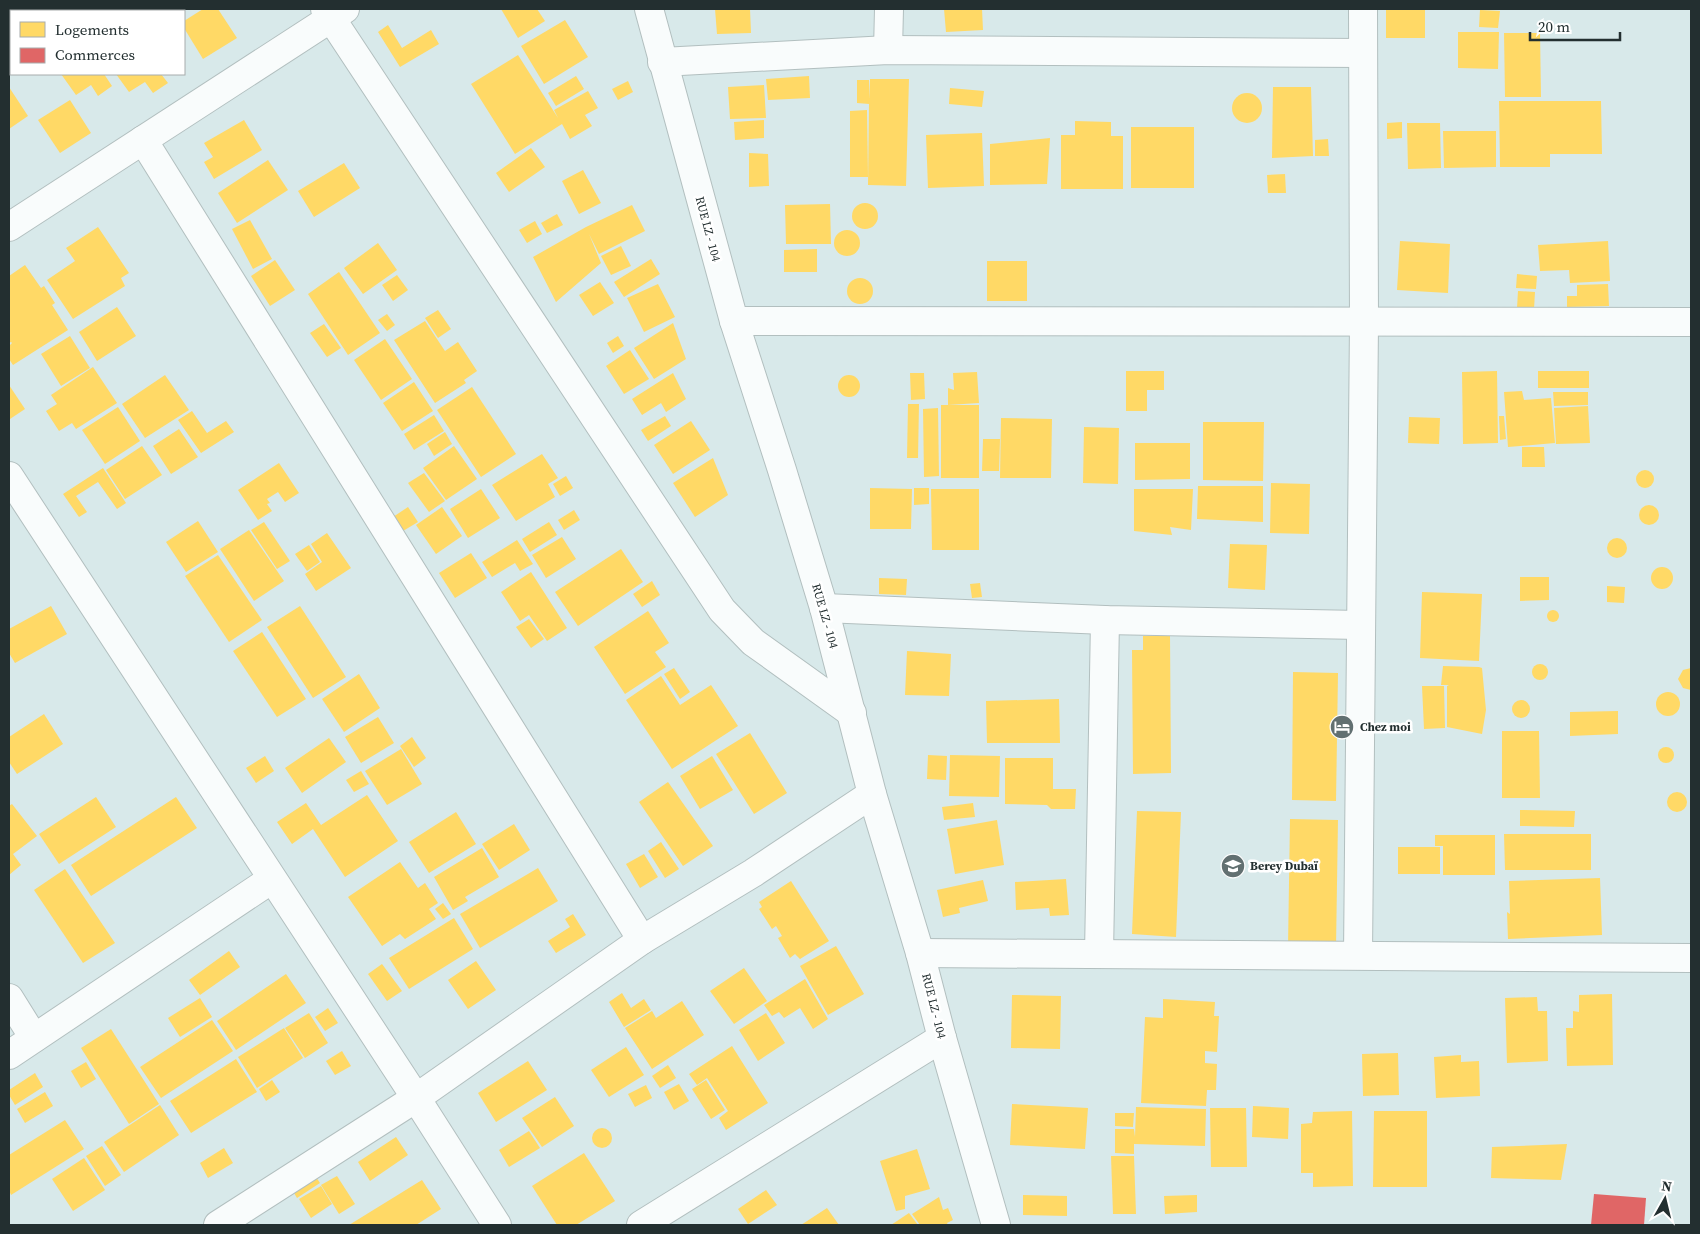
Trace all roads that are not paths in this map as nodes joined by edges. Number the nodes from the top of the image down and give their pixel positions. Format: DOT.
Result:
graph roads {
  1 [pos="649,9"];
  2 [pos="889,9"];
  3 [pos="1363,9"];
  4 [pos="334,12"];
  5 [pos="888,50"];
  6 [pos="1363,53"];
  7 [pos="662,62"];
  8 [pos="143,140"];
  9 [pos="9,227"];
  10 [pos="734,321"];
  11 [pos="1691,322"];
  12 [pos="1364,323"];
  13 [pos="9,476"];
  14 [pos="18,510"];
  15 [pos="824,608"];
  16 [pos="1105,620"];
  17 [pos="1360,625"];
  18 [pos="852,713"];
  19 [pos="872,794"];
  20 [pos="272,879"];
  21 [pos="642,940"];
  22 [pos="920,953"];
  23 [pos="1099,954"];
  24 [pos="1358,955"];
  25 [pos="1691,958"];
  26 [pos="9,998"];
  27 [pos="34,1038"];
  28 [pos="942,1038"];
  29 [pos="9,1055"];
  30 [pos="416,1098"];
  31 [pos="218,1225"];
  32 [pos="497,1225"];
  33 [pos="641,1225"];
  34 [pos="996,1225"];
  1 -- 7 [label="street, RUE LZ - 104"];
  2 -- 5 [label="street"];
  3 -- 6 [label="street"];
  4 -- 8 [label="street"];
  4 -- 18 [label="street"];
  5 -- 6 [label="street"];
  5 -- 7 [label="street"];
  6 -- 12 [label="street"];
  7 -- 10 [label="street, RUE LZ - 104"];
  8 -- 9 [label="street"];
  8 -- 21 [label="street"];
  10 -- 12 [label="street"];
  10 -- 15 [label="street, RUE LZ - 104"];
  11 -- 12 [label="street"];
  12 -- 17 [label="street"];
  13 -- 14 [label="street"];
  14 -- 20 [label="street"];
  15 -- 16 [label="street"];
  15 -- 18 [label="street, RUE LZ - 104"];
  16 -- 17 [label="street"];
  16 -- 23 [label="street"];
  17 -- 24 [label="street"];
  18 -- 19 [label="street, RUE LZ - 104"];
  19 -- 21 [label="street"];
  19 -- 22 [label="street, RUE LZ - 104"];
  20 -- 27 [label="street"];
  20 -- 30 [label="street"];
  21 -- 30 [label="street"];
  22 -- 23 [label="street"];
  22 -- 28 [label="street, RUE LZ - 104"];
  23 -- 24 [label="street"];
  24 -- 25 [label="street"];
  26 -- 27 [label="street"];
  27 -- 29 [label="street"];
  28 -- 33 [label="street"];
  28 -- 34 [label="street, RUE LZ - 104"];
  30 -- 31 [label="street"];
  30 -- 32 [label="street"];
}
